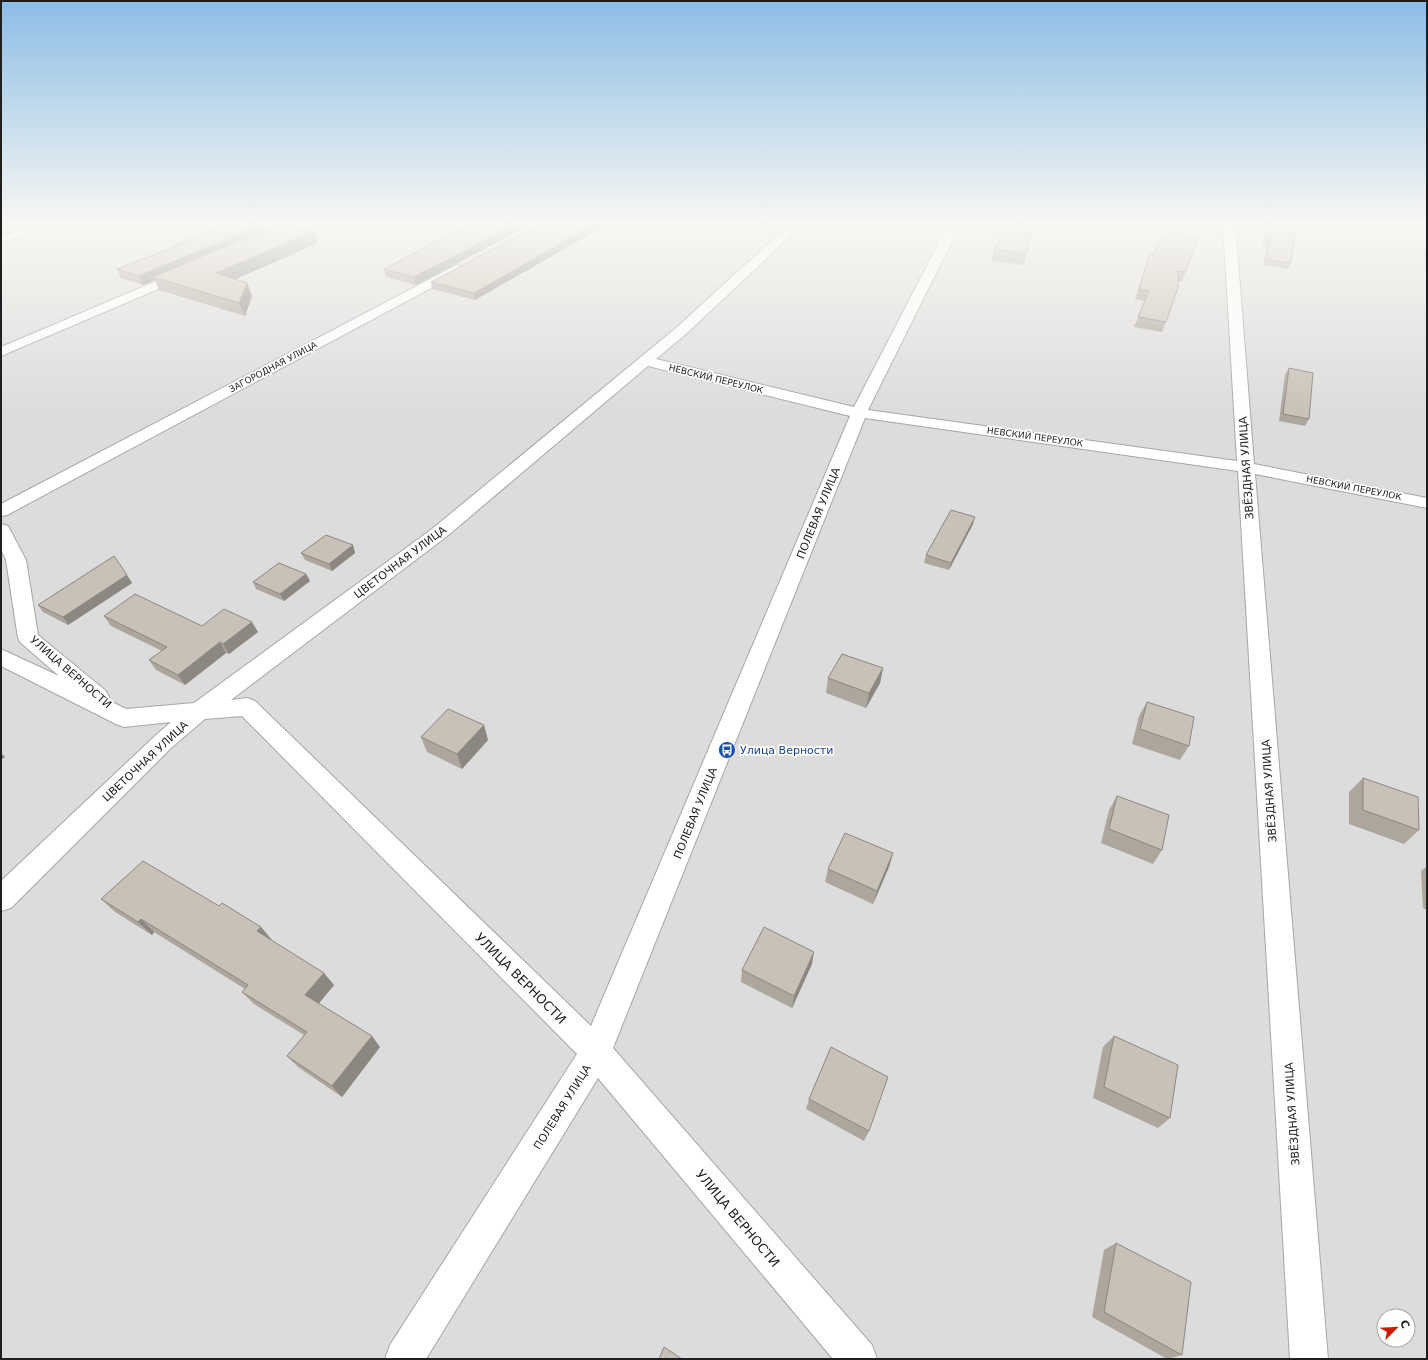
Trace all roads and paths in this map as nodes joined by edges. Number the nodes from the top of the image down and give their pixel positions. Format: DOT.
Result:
graph roads {
  1 [pos="154,286"];
  2 [pos="425,286"];
  3 [pos="729,286"];
  4 [pos="923,286"];
  5 [pos="1233,286"];
  6 [pos="1,352"];
  7 [pos="644,361"];
  8 [pos="859,413"];
  9 [pos="1246,467"];
  10 [pos="1427,503"];
  11 [pos="1,511"];
  12 [pos="1,530"];
  13 [pos="1,657"];
  14 [pos="200,711"];
  15 [pos="124,718"];
  16 [pos="1,899"];
  17 [pos="596,1052"];
  18 [pos="404,1359"];
  19 [pos="858,1359"];
  20 [pos="1309,1359"];
  1 -- 6 [label="street"];
  2 -- 11 [label="street, ЗАГОРОДНАЯ УЛИЦА"];
  3 -- 7 [label="street, ЦВЕТОЧНАЯ УЛИЦА"];
  4 -- 8 [label="street, ПОЛЕВАЯ УЛИЦА"];
  5 -- 9 [label="street, ЗВЁЗДНАЯ УЛИЦА"];
  7 -- 8 [label="street, НЕВСКИЙ ПЕРЕУЛОК"];
  7 -- 14 [label="street, ЦВЕТОЧНАЯ УЛИЦА"];
  8 -- 9 [label="street, НЕВСКИЙ ПЕРЕУЛОК"];
  8 -- 17 [label="street, ПОЛЕВАЯ УЛИЦА"];
  9 -- 10 [label="street, НЕВСКИЙ ПЕРЕУЛОК"];
  9 -- 20 [label="street, ЗВЁЗДНАЯ УЛИЦА"];
  12 -- 15 [label="street, УЛИЦА ВЕРНОСТИ"];
  13 -- 15 [label="street, УЛИЦА ВЕРНОСТИ"];
  14 -- 15 [label="street, УЛИЦА ВЕРНОСТИ"];
  14 -- 16 [label="street, ЦВЕТОЧНАЯ УЛИЦА"];
  14 -- 17 [label="street, УЛИЦА ВЕРНОСТИ"];
  17 -- 18 [label="street, ПОЛЕВАЯ УЛИЦА"];
  17 -- 19 [label="street, УЛИЦА ВЕРНОСТИ"];
}
